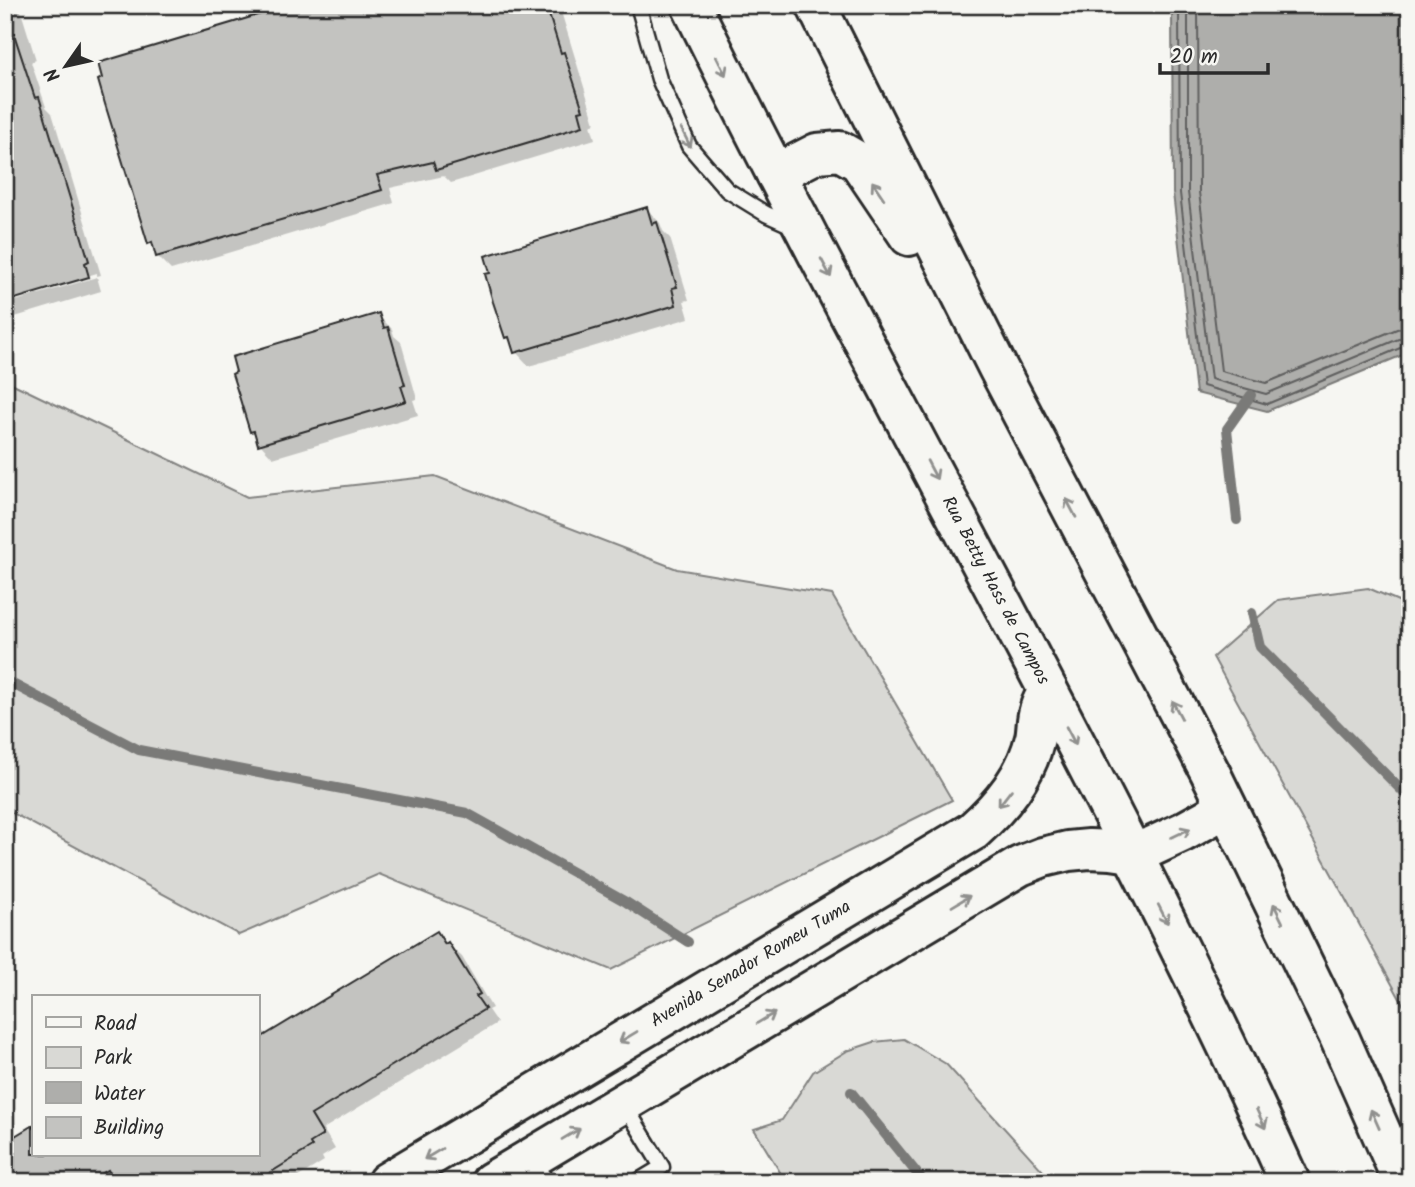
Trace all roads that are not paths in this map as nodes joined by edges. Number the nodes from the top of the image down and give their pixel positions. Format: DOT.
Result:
graph roads {
  1 [pos="638,5"];
  2 [pos="691,5"];
  3 [pos="816,5"];
  4 [pos="776,174"];
  5 [pos="807,232"];
  6 [pos="998,368"];
  7 [pos="1048,691"];
  8 [pos="1226,806"];
  9 [pos="1132,853"];
  10 [pos="624,1102"];
  11 [pos="538,1171"];
  12 [pos="387,1182"];
  13 [pos="491,1182"];
  14 [pos="637,1182"];
  15 [pos="1290,1182"];
  16 [pos="1403,1182"];
  1 -- 5 [label="lane, one-way"];
  2 -- 4 [label="street, Rua Betty Hass de Campos, one-way"];
  3 -- 6 [label="street"];
  4 -- 5 [label="street, Rua Betty Hass de Campos"];
  6 -- 4 [label="street, one-way"];
  5 -- 7 [label="street, Rua Betty Hass de Campos, one-way"];
  8 -- 6 [label="street, one-way"];
  7 -- 9 [label="street, Rua Betty Hass de Campos, one-way"];
  7 -- 12 [label="street, Avenida Senador Romeu Tuma, one-way"];
  9 -- 8 [label="street, one-way"];
  16 -- 8 [label="street, one-way"];
  10 -- 9 [label="street, one-way"];
  9 -- 15 [label="street, Rua Betty Hass de Campos, one-way"];
  11 -- 10 [label="street, one-way"];
  10 -- 14 [label="lane"];
  11 -- 13 [label="street"];
}
